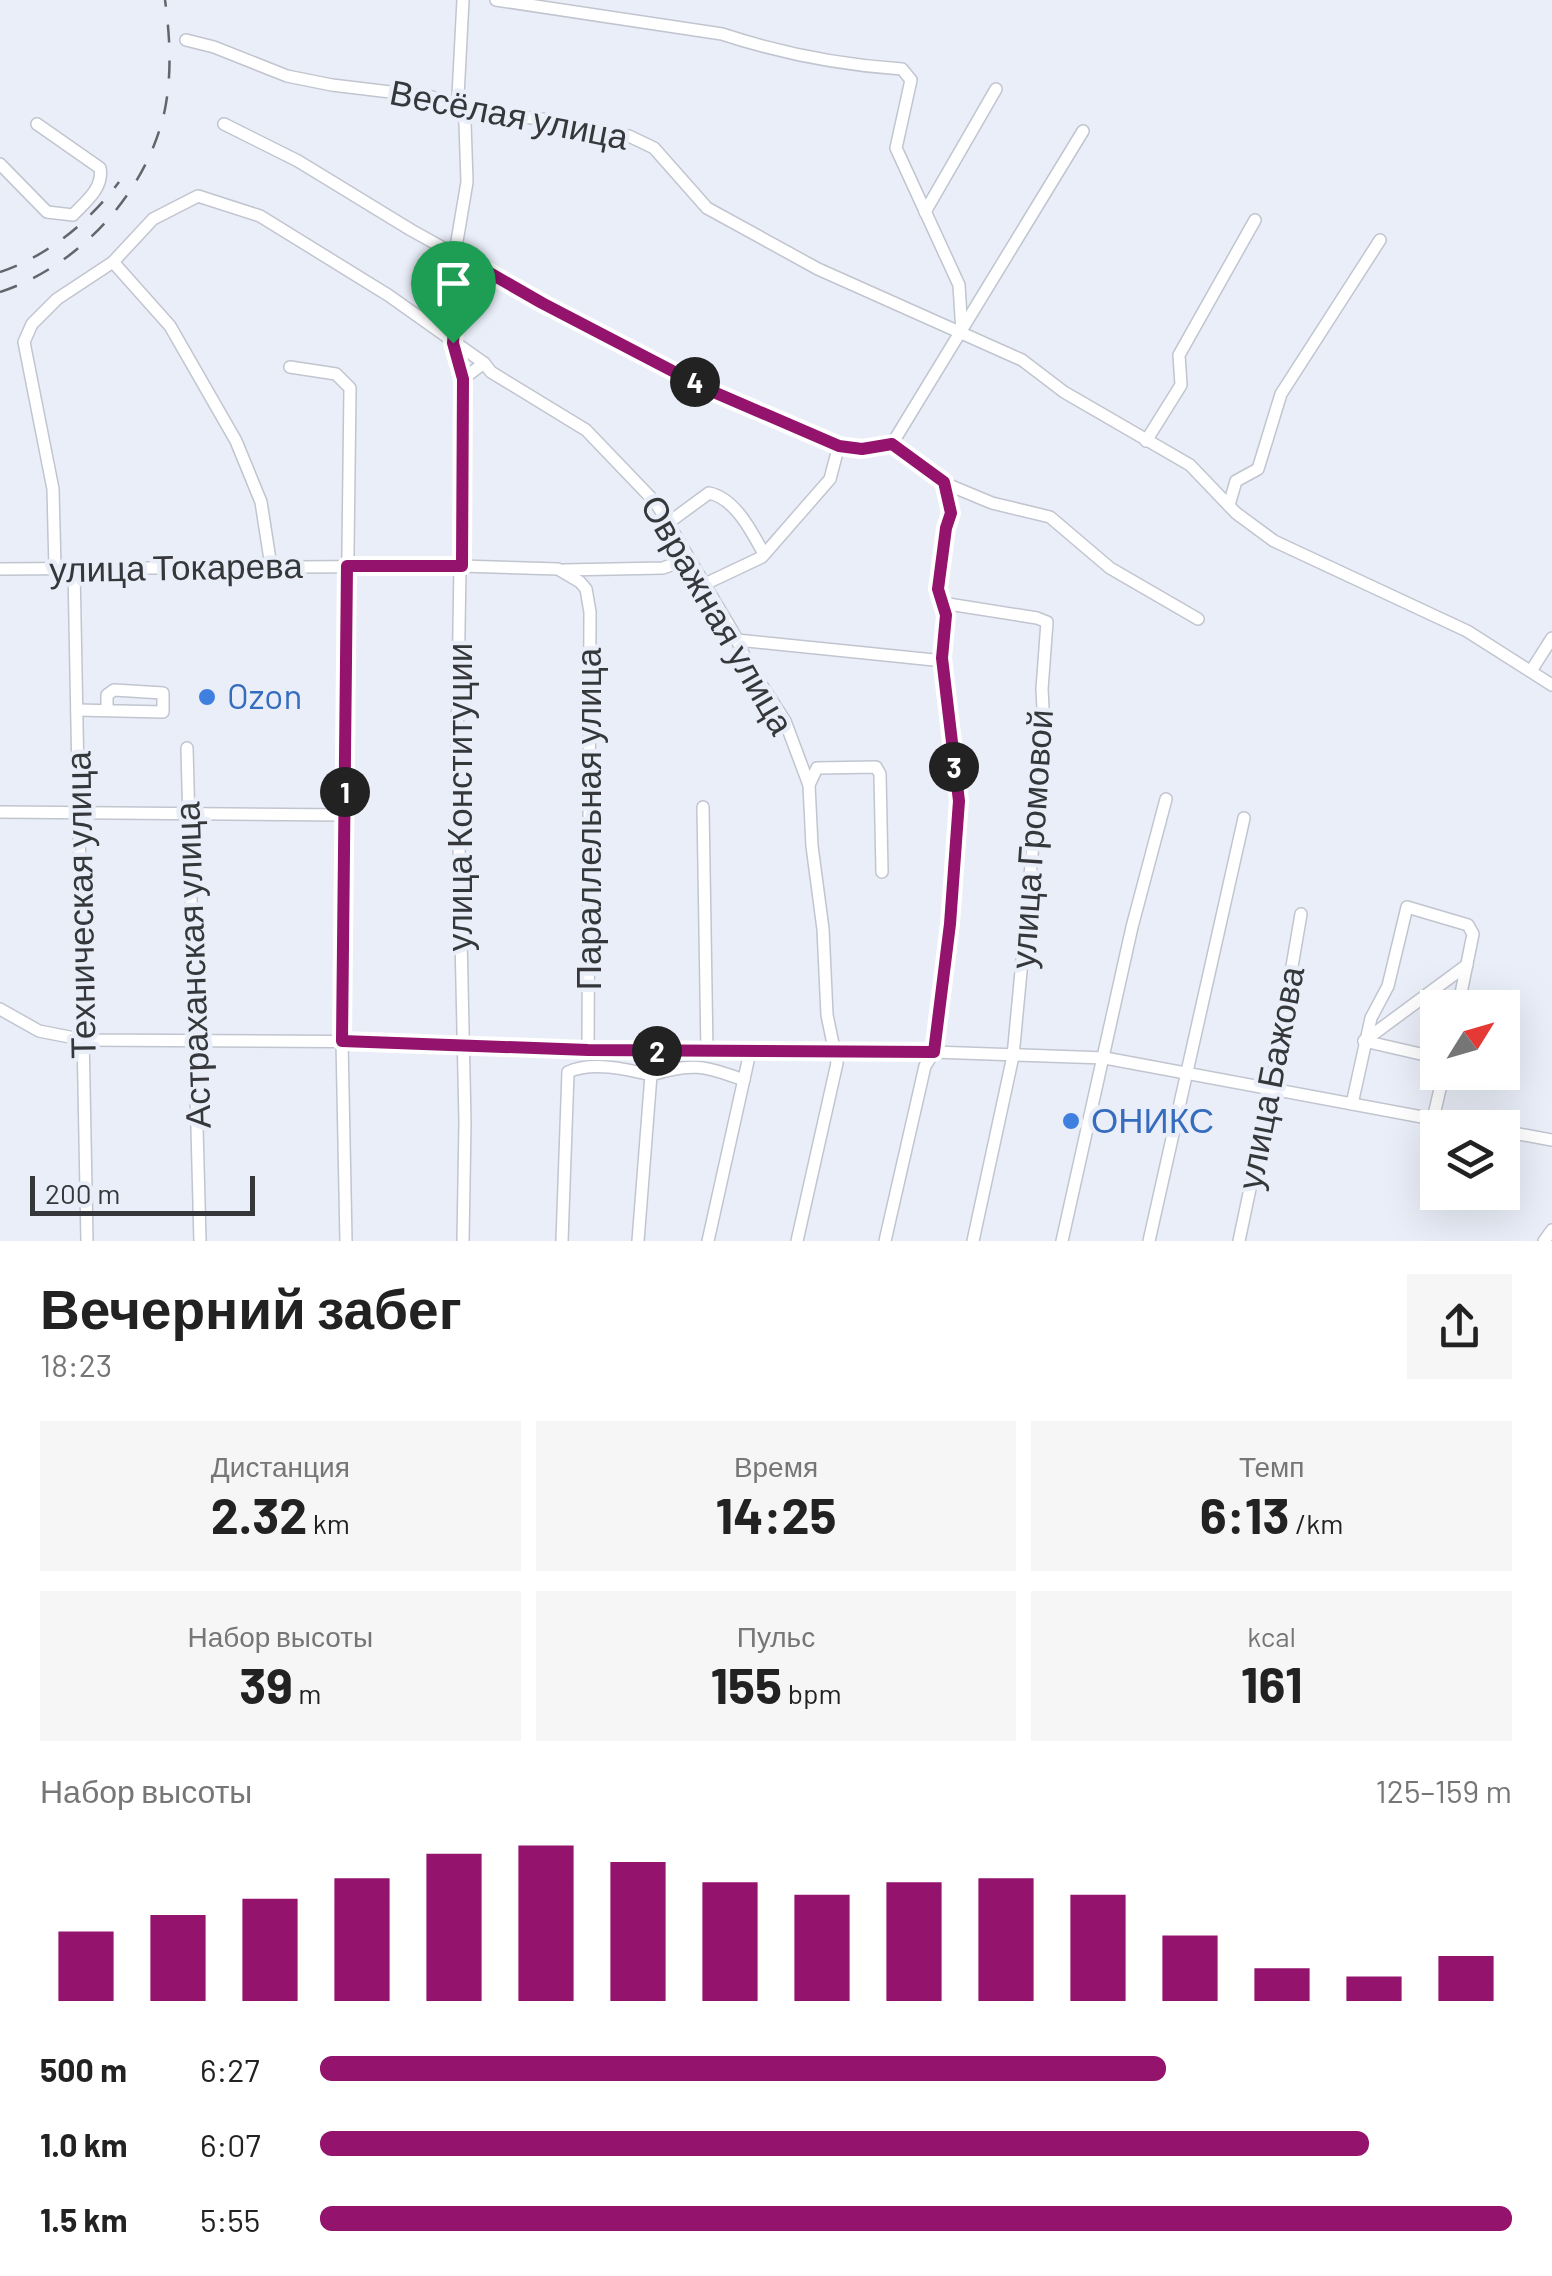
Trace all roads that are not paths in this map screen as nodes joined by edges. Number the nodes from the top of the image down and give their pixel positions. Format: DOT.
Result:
graph roads {
  1 [pos="463,0"];
  2 [pos="496,0"];
  3 [pos="186,40"];
  4 [pos="996,89"];
  5 [pos="461,107"];
  6 [pos="37,124"];
  7 [pos="224,124"];
  8 [pos="1083,131"];
  9 [pos="0,164"];
  10 [pos="925,212"];
  11 [pos="1255,220"];
  12 [pos="1380,240"];
  13 [pos="455,253"];
  14 [pos="113,262"];
  15 [pos="962,333"];
  16 [pos="453,343"];
  17 [pos="484,363"];
  18 [pos="290,367"];
  19 [pos="463,379"];
  20 [pos="1146,441"];
  21 [pos="892,444"];
  22 [pos="839,446"];
  23 [pos="944,482"];
  24 [pos="1229,505"];
  25 [pos="668,523"];
  26 [pos="764,554"];
  27 [pos="688,558"];
  28 [pos="271,566"];
  29 [pos="347,566"];
  30 [pos="462,566"];
  31 [pos="74,568"];
  32 [pos="0,569"];
  33 [pos="56,569"];
  34 [pos="558,570"];
  35 [pos="705,584"];
  36 [pos="942,603"];
  37 [pos="1198,619"];
  38 [pos="1552,638"];
  39 [pos="737,640"];
  40 [pos="943,659"];
  41 [pos="1531,670"];
  42 [pos="1552,685"];
  43 [pos="107,708"];
  44 [pos="77,710"];
  45 [pos="187,748"];
  46 [pos="809,785"];
  47 [pos="1166,799"];
  48 [pos="703,806"];
  49 [pos="0,812"];
  50 [pos="188,812"];
  51 [pos="81,814"];
  52 [pos="344,815"];
  53 [pos="1244,818"];
  54 [pos="882,872"];
  55 [pos="1300,914"];
  56 [pos="1467,965"];
  57 [pos="1462,990"];
  58 [pos="0,1010"];
  59 [pos="86,1040"];
  60 [pos="196,1040"];
  61 [pos="342,1041"];
  62 [pos="1364,1041"];
  63 [pos="461,1045"];
  64 [pos="588,1050"];
  65 [pos="836,1051"];
  66 [pos="706,1052"];
  67 [pos="750,1052"];
  68 [pos="934,1052"];
  69 [pos="1420,1054"];
  70 [pos="1014,1056"];
  71 [pos="1106,1058"];
  72 [pos="1184,1074"];
  73 [pos="651,1075"];
  74 [pos="744,1080"];
  75 [pos="1271,1089"];
  76 [pos="1352,1104"];
  77 [pos="1420,1117"];
  78 [pos="1520,1135"];
  79 [pos="1552,1140"];
  80 [pos="1552,1230"];
  81 [pos="87,1241"];
  82 [pos="200,1241"];
  83 [pos="346,1241"];
  84 [pos="463,1241"];
  85 [pos="562,1241"];
  86 [pos="638,1241"];
  87 [pos="708,1241"];
  88 [pos="797,1241"];
  89 [pos="886,1241"];
  90 [pos="974,1241"];
  91 [pos="1062,1241"];
  92 [pos="1148,1241"];
  93 [pos="1240,1241"];
  94 [pos="1544,1241"];
  1 -- 5 [label="street, улица Конституции"];
  2 -- 10 [label="street"];
  3 -- 5 [label="street, Весёлая улица"];
  4 -- 10 [label="street"];
  5 -- 13 [label="street, улица Конституции"];
  5 -- 15 [label="street, Весёлая улица"];
  6 -- 9 [label="street"];
  7 -- 13 [label="street"];
  8 -- 15 [label="street"];
  10 -- 15 [label="street"];
  11 -- 20 [label="street"];
  12 -- 24 [label="street"];
  13 -- 16 [label="street, улица Конституции"];
  13 -- 22 [label="street"];
  14 -- 16 [label="street, Овражная улица"];
  14 -- 28 [label="street"];
  14 -- 33 [label="street"];
  15 -- 20 [label="street, Весёлая улица"];
  15 -- 21 [label="street"];
  16 -- 17 [label="street, Овражная улица"];
  16 -- 19 [label="street, улица Конституции"];
  17 -- 19 [label="street"];
  17 -- 25 [label="street, Овражная улица"];
  18 -- 29 [label="street"];
  19 -- 30 [label="street, улица Конституции"];
  20 -- 24 [label="street, Весёлая улица"];
  21 -- 22 [label="street"];
  21 -- 23 [label="street"];
  22 -- 26 [label="street"];
  23 -- 36 [label="street"];
  23 -- 37 [label="street"];
  24 -- 41 [label="street, Весёлая улица"];
  25 -- 26 [label="street"];
  25 -- 27 [label="street, Овражная улица"];
  26 -- 35 [label="street"];
  27 -- 34 [label="street, улица Токарева"];
  27 -- 35 [label="street, Овражная улица"];
  28 -- 29 [label="street, улица Токарева"];
  28 -- 31 [label="street, улица Токарева"];
  29 -- 30 [label="street, улица Токарева"];
  29 -- 52 [label="street"];
  30 -- 34 [label="street, улица Токарева"];
  30 -- 63 [label="street, улица Конституции"];
  31 -- 33 [label="street, улица Токарева"];
  31 -- 44 [label="street, Техническая улица"];
  32 -- 33 [label="street, улица Токарева"];
  34 -- 64 [label="street, Параллельная улица"];
  35 -- 39 [label="street, Овражная улица"];
  36 -- 40 [label="street"];
  36 -- 70 [label="street, улица Громовой"];
  38 -- 41 [label="street"];
  39 -- 40 [label="street"];
  39 -- 46 [label="street, Овражная улица"];
  40 -- 68 [label="street"];
  41 -- 42 [label="street, Весёлая улица"];
  43 -- 43 [label="street"];
  43 -- 44 [label="street"];
  44 -- 51 [label="street, Техническая улица"];
  45 -- 50 [label="street, Астраханская улица"];
  46 -- 54 [label="street"];
  46 -- 65 [label="street, Овражная улица"];
  47 -- 71 [label="street"];
  48 -- 66 [label="street"];
  49 -- 51 [label="street"];
  50 -- 51 [label="street"];
  50 -- 52 [label="street"];
  50 -- 60 [label="street, Астраханская улица"];
  51 -- 59 [label="street, Техническая улица"];
  52 -- 61 [label="street"];
  53 -- 72 [label="street"];
  55 -- 75 [label="street, улица Бажова"];
  56 -- 57 [label="street"];
  56 -- 62 [label="street"];
  56 -- 62 [label="street"];
  58 -- 59 [label="street"];
  59 -- 60 [label="street"];
  59 -- 81 [label="street, Техническая улица"];
  60 -- 61 [label="street"];
  60 -- 82 [label="street, Астраханская улица"];
  61 -- 63 [label="street"];
  61 -- 83 [label="street"];
  62 -- 69 [label="street"];
  62 -- 76 [label="street"];
  63 -- 64 [label="street"];
  63 -- 84 [label="street, улица Конституции"];
  64 -- 66 [label="street"];
  65 -- 67 [label="street"];
  65 -- 68 [label="street"];
  65 -- 88 [label="street"];
  66 -- 67 [label="street"];
  67 -- 74 [label="street"];
  68 -- 70 [label="street"];
  68 -- 89 [label="street"];
  70 -- 71 [label="street"];
  70 -- 90 [label="street, улица Громовой"];
  71 -- 72 [label="street"];
  71 -- 91 [label="street"];
  72 -- 75 [label="street"];
  72 -- 92 [label="street"];
  73 -- 74 [label="street"];
  73 -- 85 [label="street"];
  73 -- 86 [label="street"];
  74 -- 87 [label="street"];
  75 -- 76 [label="street"];
  75 -- 93 [label="street, улица Бажова"];
  76 -- 77 [label="street"];
  78 -- 79 [label="street"];
  80 -- 94 [label="street"];
}
